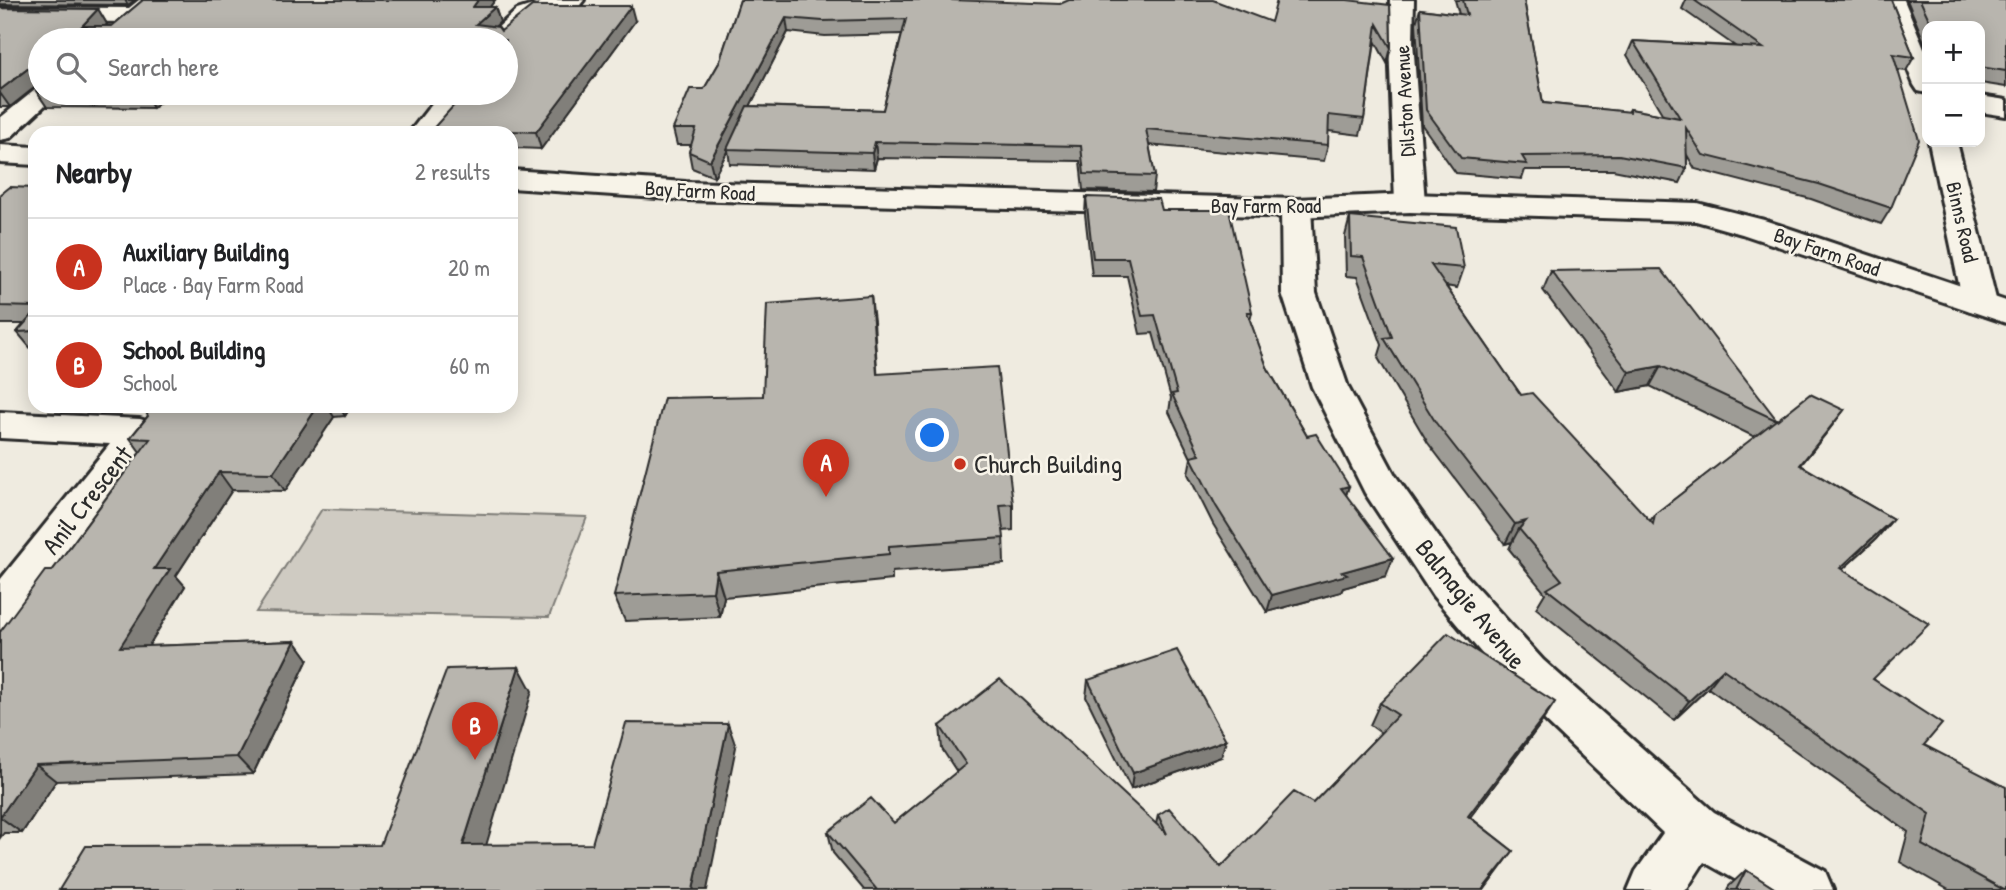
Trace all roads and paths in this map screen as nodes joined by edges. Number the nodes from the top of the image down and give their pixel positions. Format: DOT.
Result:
graph roads {
  1 [pos="572,0"];
  2 [pos="1402,0"];
  3 [pos="1892,0"];
  4 [pos="144,7"];
  5 [pos="0,13"];
  6 [pos="119,28"];
  7 [pos="510,28"];
  8 [pos="1927,84"];
  9 [pos="31,105"];
  10 [pos="444,105"];
  11 [pos="1985,105"];
  12 [pos="2006,108"];
  13 [pos="428,126"];
  14 [pos="0,132"];
  15 [pos="1945,147"];
  16 [pos="0,154"];
  17 [pos="28,156"];
  18 [pos="518,179"];
  19 [pos="1410,203"];
  20 [pos="1296,208"];
  21 [pos="1993,308"];
  22 [pos="0,425"];
  23 [pos="0,612"];
  24 [pos="1696,829"];
  25 [pos="1655,890"];
  26 [pos="1806,890"];
  1 -- 7 [label="street"];
  2 -- 19 [label="street, Dilston Avenue"];
  3 -- 8 [label="street"];
  4 -- 5 [label="street"];
  4 -- 6 [label="street"];
  9 -- 14 [label="street"];
  10 -- 13 [label="street"];
  11 -- 12 [label="street"];
  15 -- 21 [label="street, Binns Road"];
  16 -- 17 [label="street"];
  18 -- 20 [label="street, Bay Farm Road"];
  19 -- 20 [label="street, Bay Farm Road"];
  19 -- 21 [label="street, Bay Farm Road"];
  20 -- 24 [label="street, Balmagie Avenue"];
  22 -- 23 [label="street, Anil Crescent"];
  24 -- 25 [label="street"];
  24 -- 26 [label="street, Balmagie Avenue"];
}
